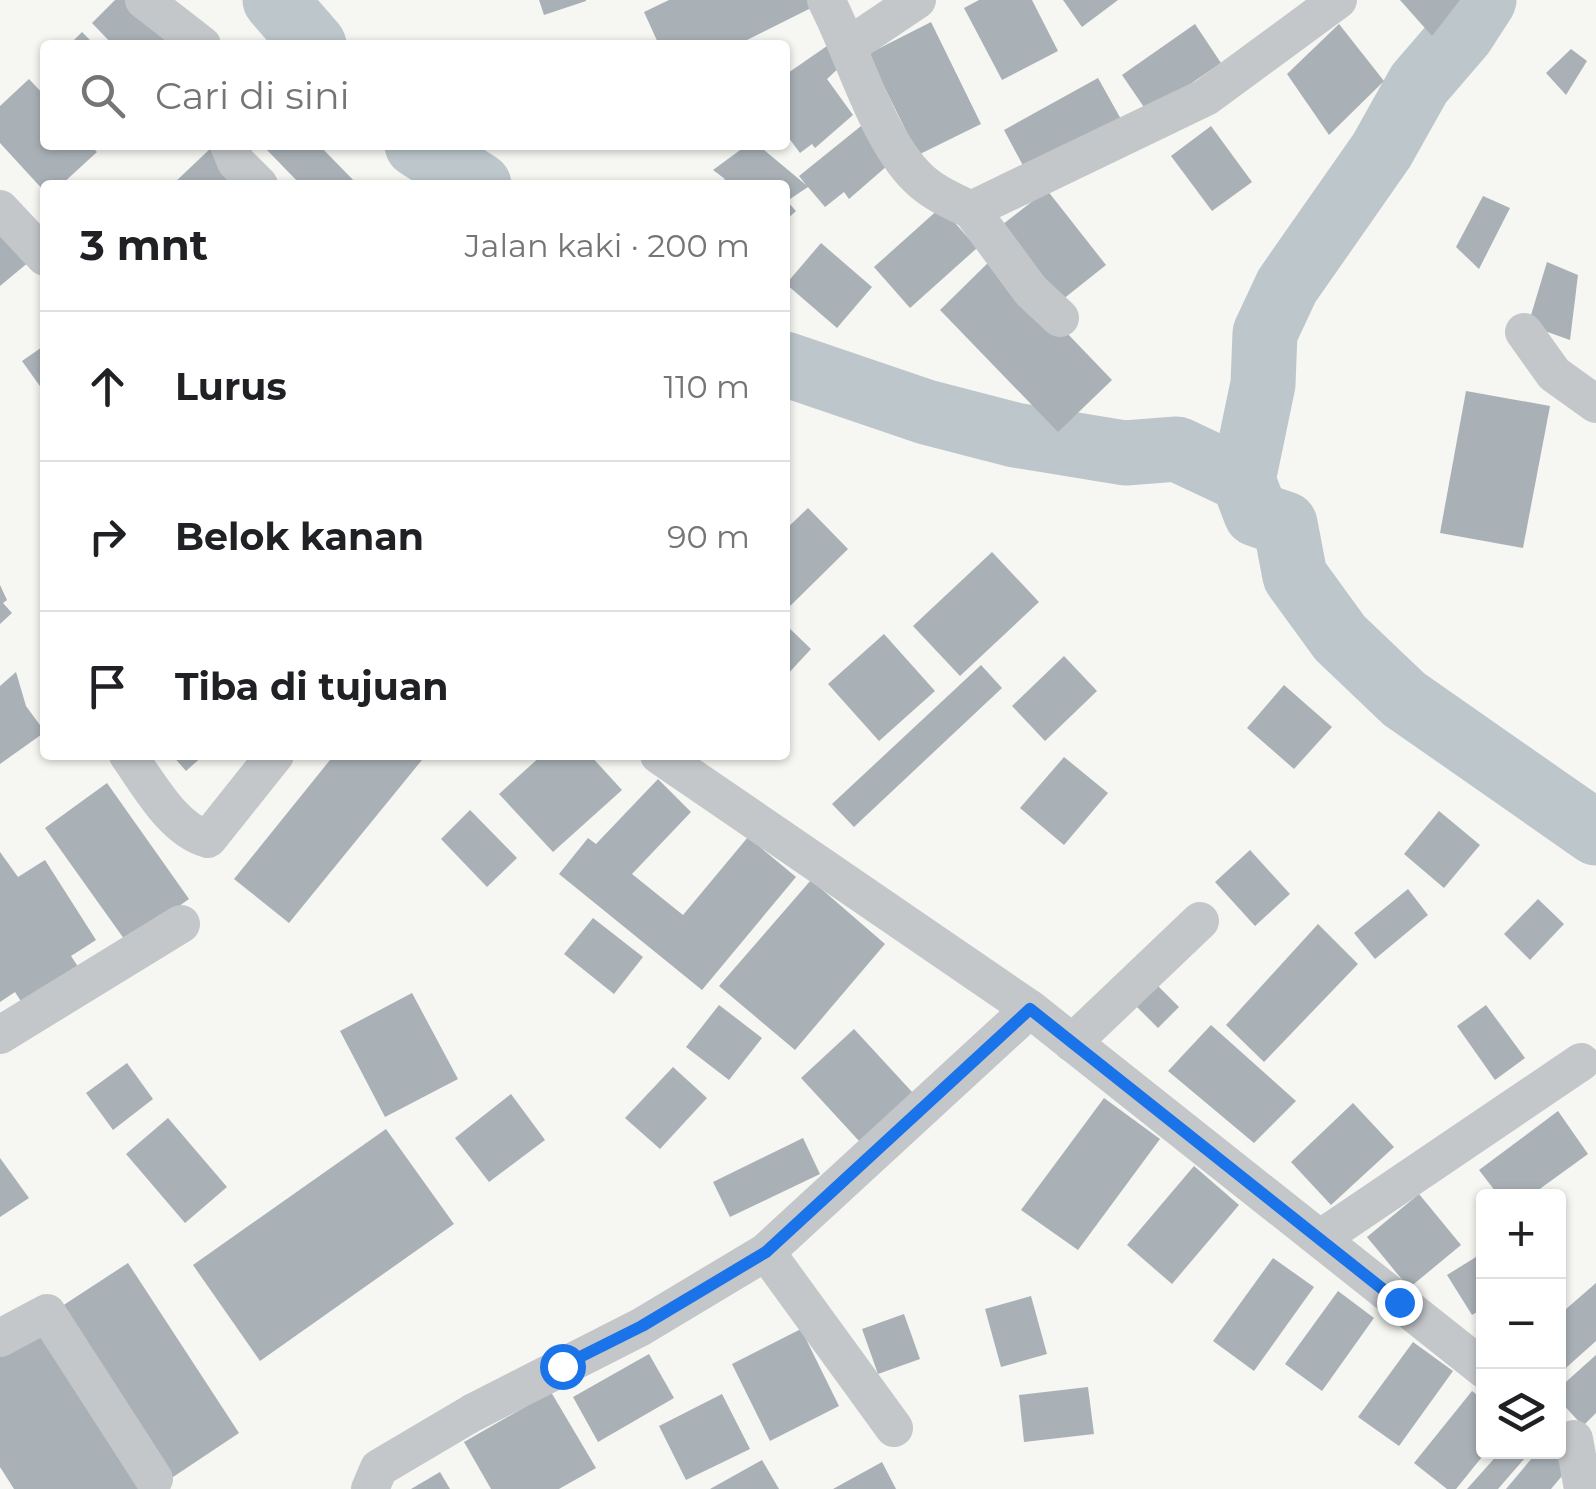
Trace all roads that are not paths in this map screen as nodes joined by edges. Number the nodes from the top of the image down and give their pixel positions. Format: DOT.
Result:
graph roads {
  1 [pos="144,0"];
  2 [pos="826,0"];
  3 [pos="917,0"];
  4 [pos="1338,0"];
  5 [pos="196,40"];
  6 [pos="850,45"];
  7 [pos="230,150"];
  8 [pos="255,180"];
  9 [pos="0,209"];
  10 [pos="971,210"];
  11 [pos="40,252"];
  12 [pos="1060,318"];
  13 [pos="1524,332"];
  14 [pos="1596,404"];
  15 [pos="132,760"];
  16 [pos="270,760"];
  17 [pos="666,760"];
  18 [pos="1200,921"];
  19 [pos="180,924"];
  20 [pos="1030,1009"];
  21 [pos="0,1035"];
  22 [pos="1072,1043"];
  23 [pos="1581,1062"];
  24 [pos="1322,1238"];
  25 [pos="766,1252"];
  26 [pos="0,1338"];
  27 [pos="1476,1363"];
  28 [pos="894,1428"];
  29 [pos="1576,1432"];
  30 [pos="154,1479"];
  31 [pos="370,1489"];
  32 [pos="1583,1489"];
  1 -- 5 [label="street"];
  2 -- 6 [label="street"];
  3 -- 6 [label="street"];
  4 -- 10 [label="street"];
  6 -- 10 [label="street"];
  7 -- 8 [label="street"];
  9 -- 11 [label="street"];
  10 -- 12 [label="street"];
  13 -- 14 [label="street"];
  15 -- 16 [label="street"];
  17 -- 20 [label="street"];
  18 -- 22 [label="street"];
  19 -- 21 [label="street"];
  20 -- 22 [label="street"];
  20 -- 25 [label="street"];
  22 -- 24 [label="street"];
  23 -- 24 [label="street"];
  24 -- 27 [label="street"];
  25 -- 28 [label="street"];
  25 -- 31 [label="street"];
  26 -- 30 [label="street"];
  29 -- 32 [label="street"];
}
